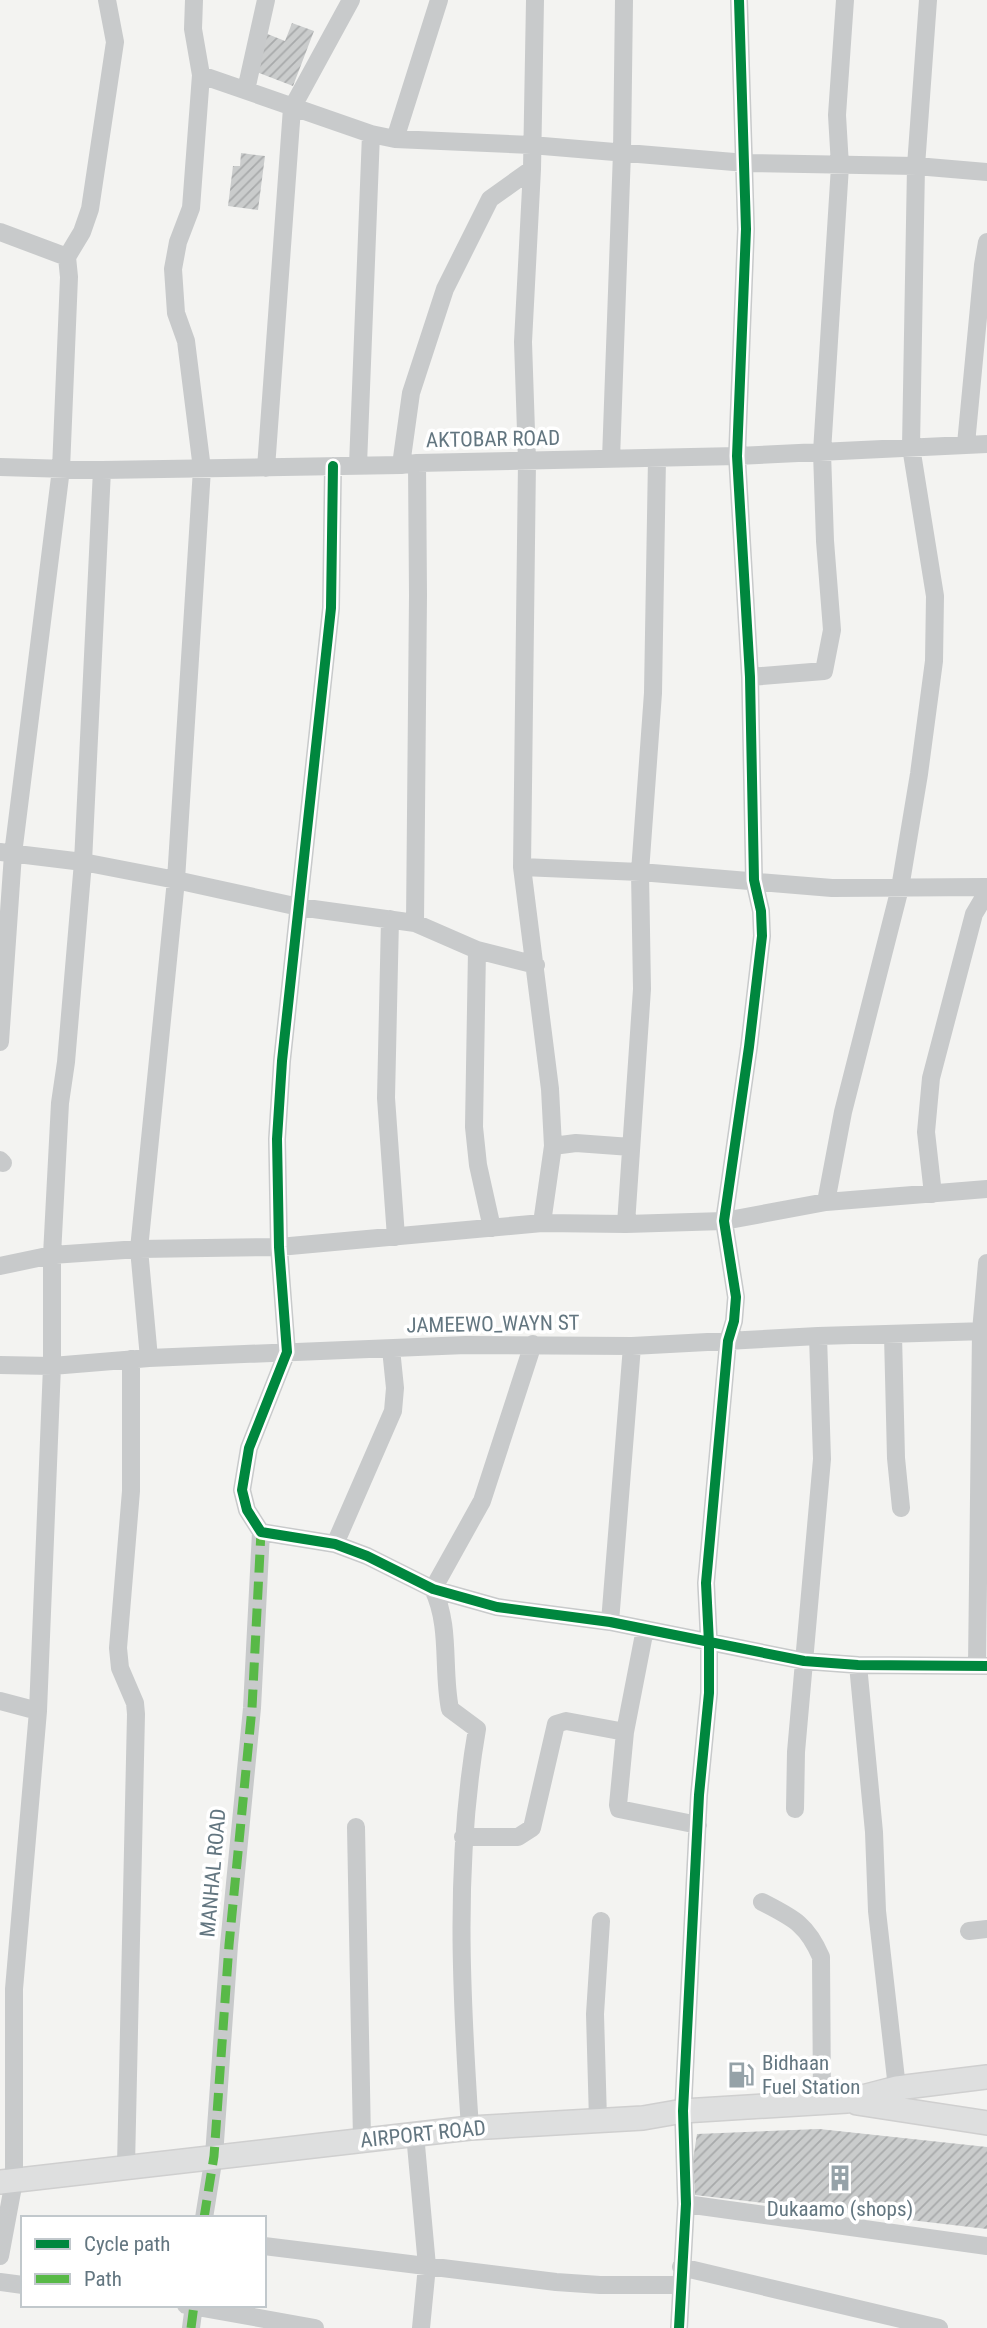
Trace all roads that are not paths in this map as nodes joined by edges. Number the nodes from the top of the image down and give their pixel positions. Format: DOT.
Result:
graph roads {
  1 [pos="107,0"];
  2 [pos="194,0"];
  3 [pos="266,0"];
  4 [pos="351,0"];
  5 [pos="439,0"];
  6 [pos="535,0"];
  7 [pos="624,0"];
  8 [pos="739,0"];
  9 [pos="845,0"];
  10 [pos="928,0"];
  11 [pos="201,75"];
  12 [pos="246,90"];
  13 [pos="292,108"];
  14 [pos="371,134"];
  15 [pos="395,139"];
  16 [pos="531,145"];
  17 [pos="622,152"];
  18 [pos="746,163"];
  19 [pos="840,166"];
  20 [pos="916,166"];
  21 [pos="532,169"];
  22 [pos="987,172"];
  23 [pos="0,232"];
  24 [pos="987,242"];
  25 [pos="67,257"];
  26 [pos="965,444"];
  27 [pos="987,444"];
  28 [pos="911,447"];
  29 [pos="822,452"];
  30 [pos="737,456"];
  31 [pos="657,458"];
  32 [pos="611,459"];
  33 [pos="527,461"];
  34 [pos="409,464"];
  35 [pos="358,465"];
  36 [pos="333,466"];
  37 [pos="0,467"];
  38 [pos="266,468"];
  39 [pos="61,469"];
  40 [pos="202,469"];
  41 [pos="102,470"];
  42 [pos="750,677"];
  43 [pos="7,853"];
  44 [pos="83,862"];
  45 [pos="522,867"];
  46 [pos="640,872"];
  47 [pos="176,880"];
  48 [pos="754,880"];
  49 [pos="900,888"];
  50 [pos="987,890"];
  51 [pos="299,907"];
  52 [pos="390,919"];
  53 [pos="415,923"];
  54 [pos="477,950"];
  55 [pos="536,965"];
  56 [pos="0,1042"];
  57 [pos="552,1146"];
  58 [pos="631,1147"];
  59 [pos="987,1189"];
  60 [pos="933,1194"];
  61 [pos="826,1202"];
  62 [pos="724,1221"];
  63 [pos="542,1223"];
  64 [pos="626,1224"];
  65 [pos="492,1228"];
  66 [pos="396,1237"];
  67 [pos="279,1247"];
  68 [pos="139,1249"];
  69 [pos="52,1255"];
  70 [pos="987,1263"];
  71 [pos="0,1266"];
  72 [pos="984,1331"];
  73 [pos="893,1335"];
  74 [pos="818,1336"];
  75 [pos="728,1341"];
  76 [pos="533,1344"];
  77 [pos="632,1346"];
  78 [pos="391,1349"];
  79 [pos="287,1352"];
  80 [pos="149,1358"];
  81 [pos="131,1359"];
  82 [pos="0,1365"];
  83 [pos="52,1366"];
  84 [pos="901,1508"];
  85 [pos="261,1532"];
  86 [pos="335,1544"];
  87 [pos="433,1590"];
  88 [pos="610,1622"];
  89 [pos="645,1629"];
  90 [pos="709,1643"];
  91 [pos="804,1661"];
  92 [pos="858,1665"];
  93 [pos="982,1666"];
  94 [pos="0,1701"];
  95 [pos="38,1711"];
  96 [pos="625,1732"];
  97 [pos="795,1810"];
  98 [pos="698,1825"];
  99 [pos="356,1827"];
  100 [pos="463,1837"];
  101 [pos="762,1902"];
  102 [pos="601,1921"];
  103 [pos="7,1989"];
  104 [pos="987,2077"];
  105 [pos="897,2088"];
  106 [pos="847,2101"];
  107 [pos="822,2103"];
  108 [pos="683,2111"];
  109 [pos="598,2120"];
  110 [pos="987,2123"];
  111 [pos="470,2128"];
  112 [pos="415,2134"];
  113 [pos="362,2140"];
  114 [pos="214,2156"];
  115 [pos="126,2166"];
  116 [pos="7,2182"];
  117 [pos="686,2204"];
  118 [pos="204,2216"];
  119 [pos="266,2246"];
  120 [pos="987,2246"];
  121 [pos="0,2256"];
  122 [pos="427,2266"];
  123 [pos="681,2276"];
  124 [pos="0,2282"];
  125 [pos="21,2285"];
  126 [pos="191,2307"];
  127 [pos="197,2307"];
  128 [pos="191,2328"];
  129 [pos="315,2328"];
  130 [pos="421,2328"];
  131 [pos="679,2328"];
  132 [pos="939,2328"];
  1 -- 25 [label="street"];
  2 -- 11 [label="street"];
  3 -- 12 [label="street"];
  4 -- 13 [label="street"];
  5 -- 15 [label="street"];
  6 -- 16 [label="street"];
  7 -- 17 [label="street"];
  8 -- 18 [label="street"];
  9 -- 19 [label="street"];
  10 -- 20 [label="street"];
  11 -- 12 [label="street"];
  11 -- 40 [label="street"];
  12 -- 13 [label="street"];
  13 -- 14 [label="street"];
  13 -- 38 [label="street"];
  14 -- 15 [label="street"];
  14 -- 35 [label="street"];
  15 -- 16 [label="street"];
  16 -- 17 [label="street"];
  16 -- 21 [label="street"];
  17 -- 18 [label="street"];
  17 -- 32 [label="street"];
  18 -- 19 [label="street"];
  18 -- 30 [label="street"];
  19 -- 20 [label="street"];
  19 -- 29 [label="street"];
  20 -- 22 [label="street"];
  20 -- 28 [label="street"];
  21 -- 33 [label="street"];
  21 -- 34 [label="street"];
  23 -- 25 [label="street"];
  24 -- 26 [label="street"];
  25 -- 39 [label="street"];
  26 -- 27 [label="street, AKTOBAR ROAD"];
  26 -- 28 [label="street, AKTOBAR ROAD"];
  28 -- 29 [label="street, AKTOBAR ROAD"];
  28 -- 49 [label="street"];
  29 -- 30 [label="street, AKTOBAR ROAD"];
  29 -- 42 [label="street"];
  30 -- 31 [label="street, AKTOBAR ROAD"];
  30 -- 42 [label="street"];
  31 -- 32 [label="street, AKTOBAR ROAD"];
  31 -- 46 [label="street"];
  32 -- 33 [label="street, AKTOBAR ROAD"];
  33 -- 34 [label="street, AKTOBAR ROAD"];
  33 -- 45 [label="street"];
  34 -- 35 [label="street, AKTOBAR ROAD"];
  34 -- 53 [label="street"];
  35 -- 36 [label="street, AKTOBAR ROAD"];
  36 -- 38 [label="street, AKTOBAR ROAD"];
  36 -- 51 [label="street"];
  37 -- 39 [label="street, AKTOBAR ROAD"];
  38 -- 40 [label="street, AKTOBAR ROAD"];
  39 -- 41 [label="street, AKTOBAR ROAD"];
  39 -- 43 [label="street"];
  40 -- 41 [label="street, AKTOBAR ROAD"];
  40 -- 47 [label="street"];
  41 -- 44 [label="street"];
  42 -- 48 [label="street"];
  43 -- 44 [label="street"];
  43 -- 56 [label="street"];
  44 -- 47 [label="street"];
  44 -- 69 [label="street"];
  45 -- 46 [label="street"];
  45 -- 55 [label="street"];
  46 -- 48 [label="street"];
  46 -- 58 [label="street"];
  47 -- 51 [label="street"];
  47 -- 68 [label="street"];
  48 -- 49 [label="street"];
  48 -- 62 [label="street"];
  49 -- 50 [label="street"];
  49 -- 61 [label="street"];
  50 -- 60 [label="street"];
  51 -- 52 [label="street"];
  51 -- 67 [label="street"];
  52 -- 53 [label="street"];
  52 -- 66 [label="street"];
  53 -- 54 [label="street"];
  54 -- 55 [label="street"];
  54 -- 65 [label="street"];
  55 -- 57 [label="street"];
  57 -- 58 [label="street"];
  57 -- 63 [label="street"];
  58 -- 64 [label="street"];
  59 -- 60 [label="street"];
  60 -- 61 [label="street"];
  61 -- 62 [label="street"];
  62 -- 64 [label="street"];
  62 -- 75 [label="street"];
  63 -- 64 [label="street"];
  63 -- 65 [label="street"];
  65 -- 66 [label="street"];
  66 -- 67 [label="street"];
  67 -- 68 [label="street"];
  67 -- 79 [label="street"];
  68 -- 69 [label="street"];
  68 -- 80 [label="street"];
  69 -- 71 [label="street"];
  69 -- 83 [label="street"];
  70 -- 72 [label="street"];
  72 -- 73 [label="street, JAMEEWO_WAYN ST"];
  72 -- 93 [label="street"];
  73 -- 74 [label="street, JAMEEWO_WAYN ST"];
  73 -- 84 [label="street"];
  74 -- 75 [label="street, JAMEEWO_WAYN ST"];
  74 -- 91 [label="street"];
  75 -- 77 [label="street, JAMEEWO_WAYN ST"];
  75 -- 90 [label="street"];
  76 -- 77 [label="street, JAMEEWO_WAYN ST"];
  76 -- 78 [label="street, JAMEEWO_WAYN ST"];
  76 -- 87 [label="street"];
  77 -- 88 [label="street"];
  78 -- 79 [label="street, JAMEEWO_WAYN ST"];
  78 -- 86 [label="street"];
  79 -- 80 [label="street, JAMEEWO_WAYN ST"];
  79 -- 85 [label="street"];
  80 -- 81 [label="street, JAMEEWO_WAYN ST"];
  81 -- 83 [label="street, JAMEEWO_WAYN ST"];
  81 -- 115 [label="street"];
  82 -- 83 [label="street, JAMEEWO_WAYN ST"];
  83 -- 95 [label="street"];
  85 -- 86 [label="street"];
  85 -- 114 [label="street, MANHAL ROAD"];
  86 -- 87 [label="street"];
  87 -- 88 [label="street"];
  87 -- 100 [label="street"];
  88 -- 89 [label="street"];
  89 -- 90 [label="street"];
  89 -- 96 [label="street"];
  90 -- 91 [label="street"];
  90 -- 98 [label="street"];
  91 -- 92 [label="street"];
  91 -- 97 [label="street"];
  92 -- 93 [label="street"];
  92 -- 105 [label="street"];
  94 -- 95 [label="street"];
  95 -- 103 [label="street"];
  96 -- 98 [label="street"];
  96 -- 100 [label="street"];
  98 -- 108 [label="street"];
  99 -- 113 [label="street"];
  100 -- 111 [label="street"];
  101 -- 107 [label="street"];
  102 -- 109 [label="street"];
  103 -- 116 [label="street"];
  104 -- 105 [label="main road, AIRPORT ROAD"];
  105 -- 106 [label="main road, AIRPORT ROAD"];
  106 -- 107 [label="main road, AIRPORT ROAD"];
  106 -- 110 [label="main road, AIRPORT ROAD"];
  107 -- 108 [label="main road, AIRPORT ROAD"];
  108 -- 109 [label="main road, AIRPORT ROAD"];
  108 -- 117 [label="street"];
  109 -- 111 [label="main road, AIRPORT ROAD"];
  111 -- 112 [label="main road, AIRPORT ROAD"];
  112 -- 113 [label="main road, AIRPORT ROAD"];
  112 -- 122 [label="street"];
  113 -- 114 [label="main road, AIRPORT ROAD"];
  114 -- 115 [label="main road, AIRPORT ROAD"];
  114 -- 118 [label="street, MANHAL ROAD"];
  115 -- 116 [label="main road, AIRPORT ROAD"];
  116 -- 121 [label="street"];
  117 -- 120 [label="street"];
  117 -- 123 [label="street"];
  119 -- 122 [label="street"];
  122 -- 123 [label="street"];
  122 -- 130 [label="street"];
  123 -- 131 [label="street"];
  123 -- 132 [label="street"];
  124 -- 125 [label="street"];
  126 -- 128 [label="street"];
  127 -- 129 [label="street"];
}
